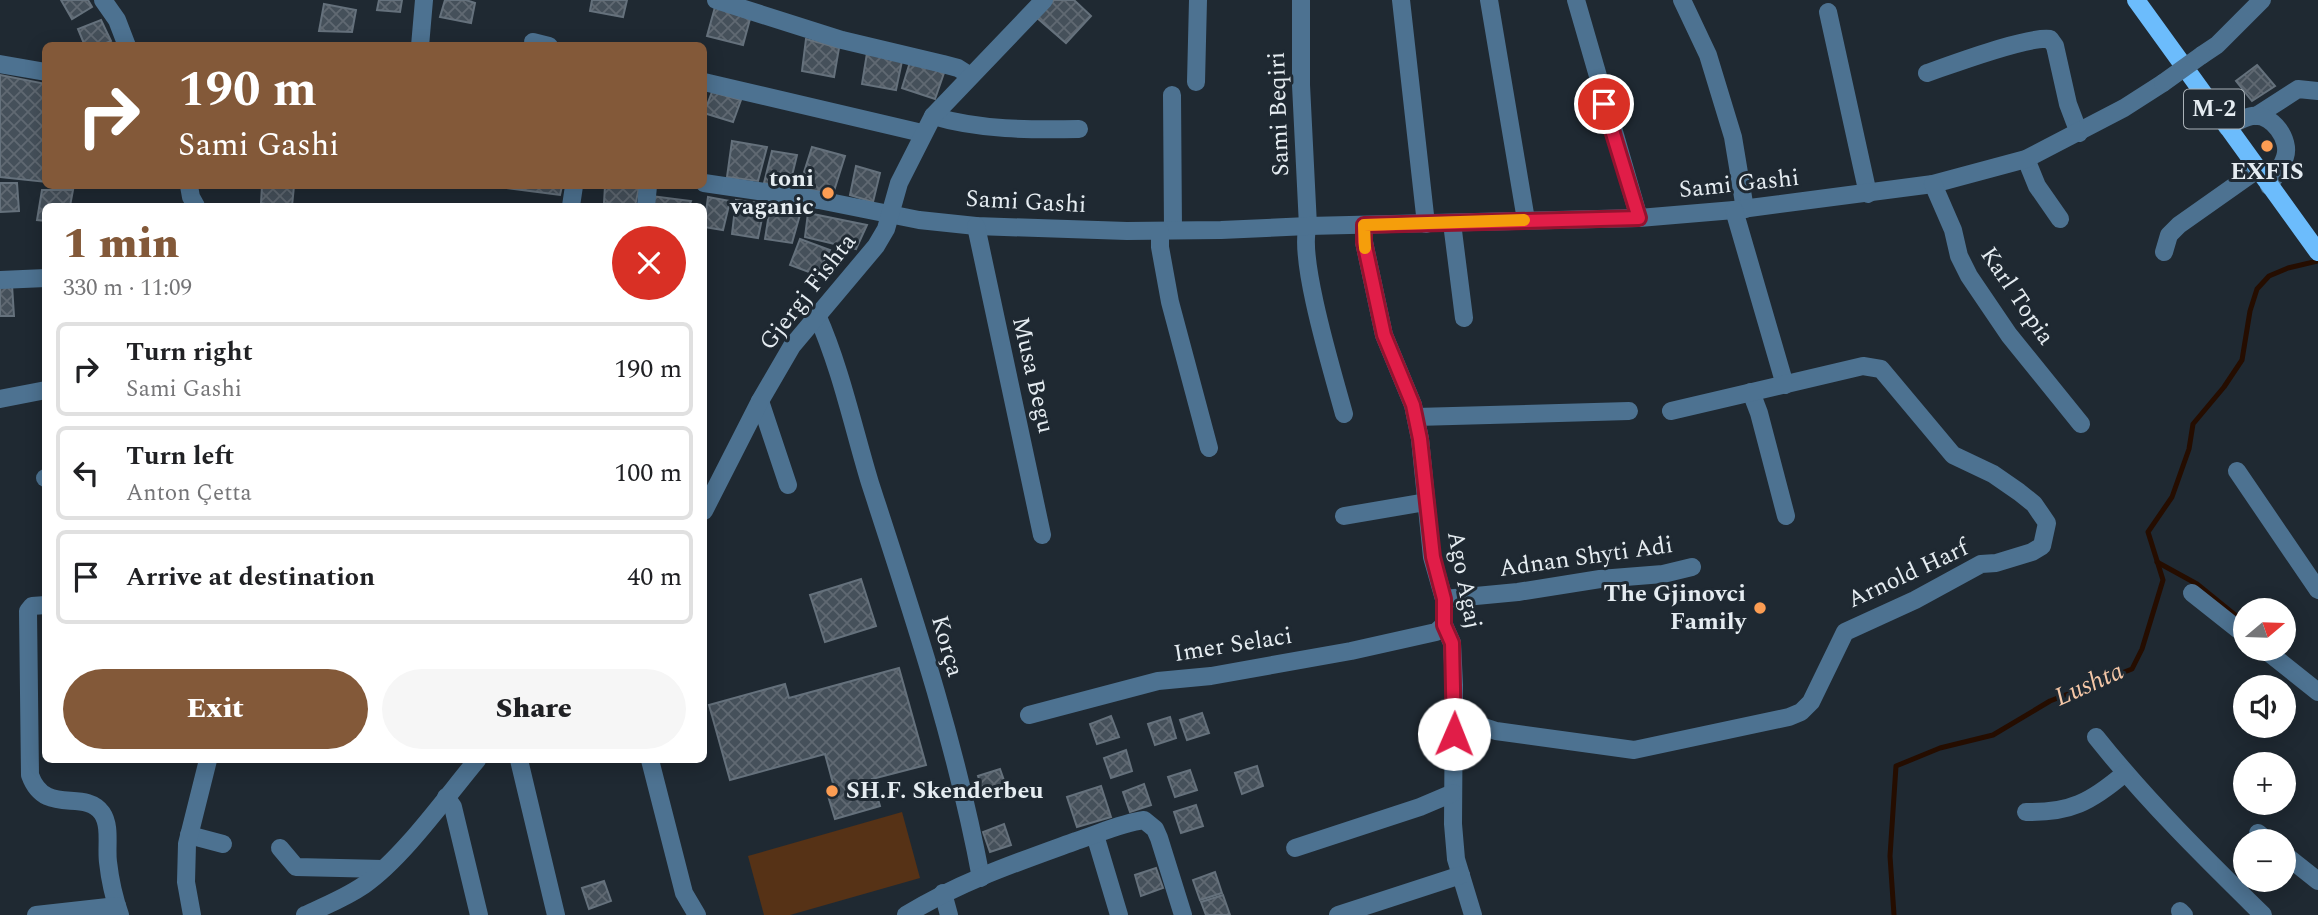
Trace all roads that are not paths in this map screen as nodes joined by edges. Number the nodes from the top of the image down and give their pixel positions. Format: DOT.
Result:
graph roads {
  1 [pos="103,0"];
  2 [pos="424,0"];
  3 [pos="716,0"];
  4 [pos="1044,0"];
  5 [pos="1198,0"];
  6 [pos="1301,0"];
  7 [pos="1401,0"];
  8 [pos="1489,0"];
  9 [pos="1576,0"];
  10 [pos="1682,0"];
  11 [pos="2136,0"];
  12 [pos="2262,0"];
  13 [pos="1828,12"];
  14 [pos="125,42"];
  15 [pos="420,42"];
  16 [pos="0,64"];
  17 [pos="42,71"];
  18 [pos="1927,73"];
  19 [pos="970,75"];
  20 [pos="1196,82"];
  21 [pos="707,83"];
  22 [pos="2318,91"];
  23 [pos="1172,95"];
  24 [pos="933,116"];
  25 [pos="2256,116"];
  26 [pos="2227,127"];
  27 [pos="1079,129"];
  28 [pos="922,133"];
  29 [pos="2079,133"];
  30 [pos="2026,159"];
  31 [pos="2257,170"];
  32 [pos="707,183"];
  33 [pos="1933,184"];
  34 [pos="2269,186"];
  35 [pos="1868,194"];
  36 [pos="1739,210"];
  37 [pos="891,213"];
  38 [pos="1639,218"];
  39 [pos="2060,219"];
  40 [pos="1526,220"];
  41 [pos="1426,223"];
  42 [pos="1452,223"];
  43 [pos="1364,225"];
  44 [pos="976,226"];
  45 [pos="1308,226"];
  46 [pos="1167,230"];
  47 [pos="2164,252"];
  48 [pos="2318,253"];
  49 [pos="42,278"];
  50 [pos="0,280"];
  51 [pos="817,315"];
  52 [pos="1464,318"];
  53 [pos="1785,385"];
  54 [pos="42,391"];
  55 [pos="1751,392"];
  56 [pos="0,399"];
  57 [pos="760,401"];
  58 [pos="1629,411"];
  59 [pos="1671,411"];
  60 [pos="1344,414"];
  61 [pos="1416,417"];
  62 [pos="2081,424"];
  63 [pos="1209,448"];
  64 [pos="2237,471"];
  65 [pos="788,485"];
  66 [pos="1426,502"];
  67 [pos="707,505"];
  68 [pos="1344,516"];
  69 [pos="1787,516"];
  70 [pos="1042,535"];
  71 [pos="1692,567"];
  72 [pos="2318,590"];
  73 [pos="2192,593"];
  74 [pos="1444,599"];
  75 [pos="42,605"];
  76 [pos="1444,625"];
  77 [pos="2233,625"];
  78 [pos="37,649"];
  79 [pos="2280,662"];
  80 [pos="2318,692"];
  81 [pos="1029,715"];
  82 [pos="1454,717"];
  83 [pos="2096,737"];
  84 [pos="207,763"];
  85 [pos="474,763"];
  86 [pos="520,763"];
  87 [pos="651,763"];
  88 [pos="2125,773"];
  89 [pos="1453,793"];
  90 [pos="446,797"];
  91 [pos="2026,812"];
  92 [pos="189,835"];
  93 [pos="1095,835"];
  94 [pos="223,844"];
  95 [pos="280,848"];
  96 [pos="1295,848"];
  97 [pos="2296,864"];
  98 [pos="383,869"];
  99 [pos="1461,875"];
  100 [pos="981,878"];
  101 [pos="2318,881"];
  102 [pos="943,893"];
  103 [pos="119,911"];
  104 [pos="36,915"];
  105 [pos="192,915"];
  106 [pos="305,915"];
  107 [pos="478,915"];
  108 [pos="556,915"];
  109 [pos="697,915"];
  110 [pos="906,915"];
  111 [pos="949,915"];
  112 [pos="1118,915"];
  113 [pos="1183,915"];
  114 [pos="1338,915"];
  115 [pos="1473,915"];
  116 [pos="2263,915"];
  1 -- 14 [label="street"];
  2 -- 15 [label="street"];
  3 -- 19 [label="street"];
  4 -- 19 [label="street, Gjergj Fishta"];
  5 -- 20 [label="street"];
  6 -- 45 [label="street, Sami Beqiri"];
  7 -- 41 [label="street"];
  8 -- 40 [label="street"];
  9 -- 38 [label="street"];
  10 -- 36 [label="street"];
  11 -- 26 [label="main road, M-2"];
  12 -- 29 [label="street, Sami Gashi, bridge"];
  13 -- 35 [label="street"];
  16 -- 17 [label="street"];
  18 -- 29 [label="street"];
  19 -- 24 [label="street, Gjergj Fishta"];
  21 -- 28 [label="street"];
  22 -- 25 [label="street"];
  23 -- 46 [label="street"];
  24 -- 27 [label="street"];
  24 -- 28 [label="street, Gjergj Fishta"];
  25 -- 26 [label="street"];
  25 -- 34 [label="street"];
  26 -- 31 [label="main road, M-2"];
  28 -- 37 [label="street, Gjergj Fishta"];
  29 -- 30 [label="street, Sami Gashi"];
  30 -- 33 [label="street, Sami Gashi"];
  30 -- 39 [label="street"];
  31 -- 34 [label="main road, M-2"];
  31 -- 47 [label="street"];
  32 -- 37 [label="street, Sami Gashi"];
  33 -- 35 [label="street, Sami Gashi"];
  33 -- 62 [label="street, Karl Topia"];
  34 -- 48 [label="main road, M-2"];
  35 -- 36 [label="street, Sami Gashi"];
  36 -- 38 [label="street, Sami Gashi"];
  36 -- 53 [label="street"];
  37 -- 44 [label="street, Sami Gashi"];
  37 -- 51 [label="street, Gjergj Fishta"];
  38 -- 40 [label="street, Sami Gashi"];
  40 -- 42 [label="street, Sami Gashi"];
  41 -- 42 [label="street, Sami Gashi"];
  41 -- 43 [label="street, Sami Gashi"];
  42 -- 52 [label="street"];
  43 -- 45 [label="street, Sami Gashi"];
  43 -- 61 [label="street, Ago Agaj"];
  44 -- 46 [label="street, Sami Gashi"];
  44 -- 70 [label="street, Musa Begu"];
  45 -- 46 [label="street, Sami Gashi"];
  45 -- 60 [label="street, Sami Beqiri"];
  46 -- 63 [label="street"];
  49 -- 50 [label="street"];
  51 -- 57 [label="street, Gjergj Fishta"];
  51 -- 100 [label="street, Korça"];
  53 -- 55 [label="street, Arnold Harf"];
  53 -- 82 [label="street, Arnold Harf"];
  54 -- 56 [label="street"];
  55 -- 59 [label="street, Arnold Harf"];
  55 -- 69 [label="street"];
  57 -- 65 [label="street"];
  57 -- 67 [label="street, Gjergj Fishta"];
  58 -- 61 [label="street"];
  61 -- 66 [label="street, Ago Agaj"];
  64 -- 72 [label="street"];
  66 -- 68 [label="street, Ago Agaj"];
  66 -- 74 [label="street, Ago Agaj"];
  71 -- 74 [label="street, Adnan Shyti Adi"];
  73 -- 77 [label="street"];
  74 -- 76 [label="street, Ago Agaj"];
  75 -- 78 [label="street"];
  76 -- 81 [label="street, Imer Selaci"];
  76 -- 82 [label="street, Ago Agaj"];
  78 -- 103 [label="street"];
  79 -- 80 [label="street"];
  82 -- 89 [label="street, Ago Agaj"];
  83 -- 88 [label="street"];
  84 -- 92 [label="street"];
  85 -- 90 [label="street"];
  86 -- 108 [label="street"];
  87 -- 109 [label="street"];
  88 -- 91 [label="street"];
  88 -- 116 [label="street"];
  89 -- 96 [label="street"];
  89 -- 99 [label="street, Ago Agaj"];
  90 -- 98 [label="street"];
  90 -- 107 [label="street"];
  92 -- 94 [label="street"];
  92 -- 105 [label="street"];
  93 -- 100 [label="street"];
  93 -- 112 [label="street"];
  93 -- 113 [label="street"];
  95 -- 98 [label="street"];
  97 -- 101 [label="street"];
  98 -- 106 [label="street"];
  99 -- 114 [label="street"];
  99 -- 115 [label="street, Ago Agaj"];
  100 -- 102 [label="street"];
  102 -- 110 [label="street"];
  102 -- 111 [label="street"];
  103 -- 104 [label="street"];
}
